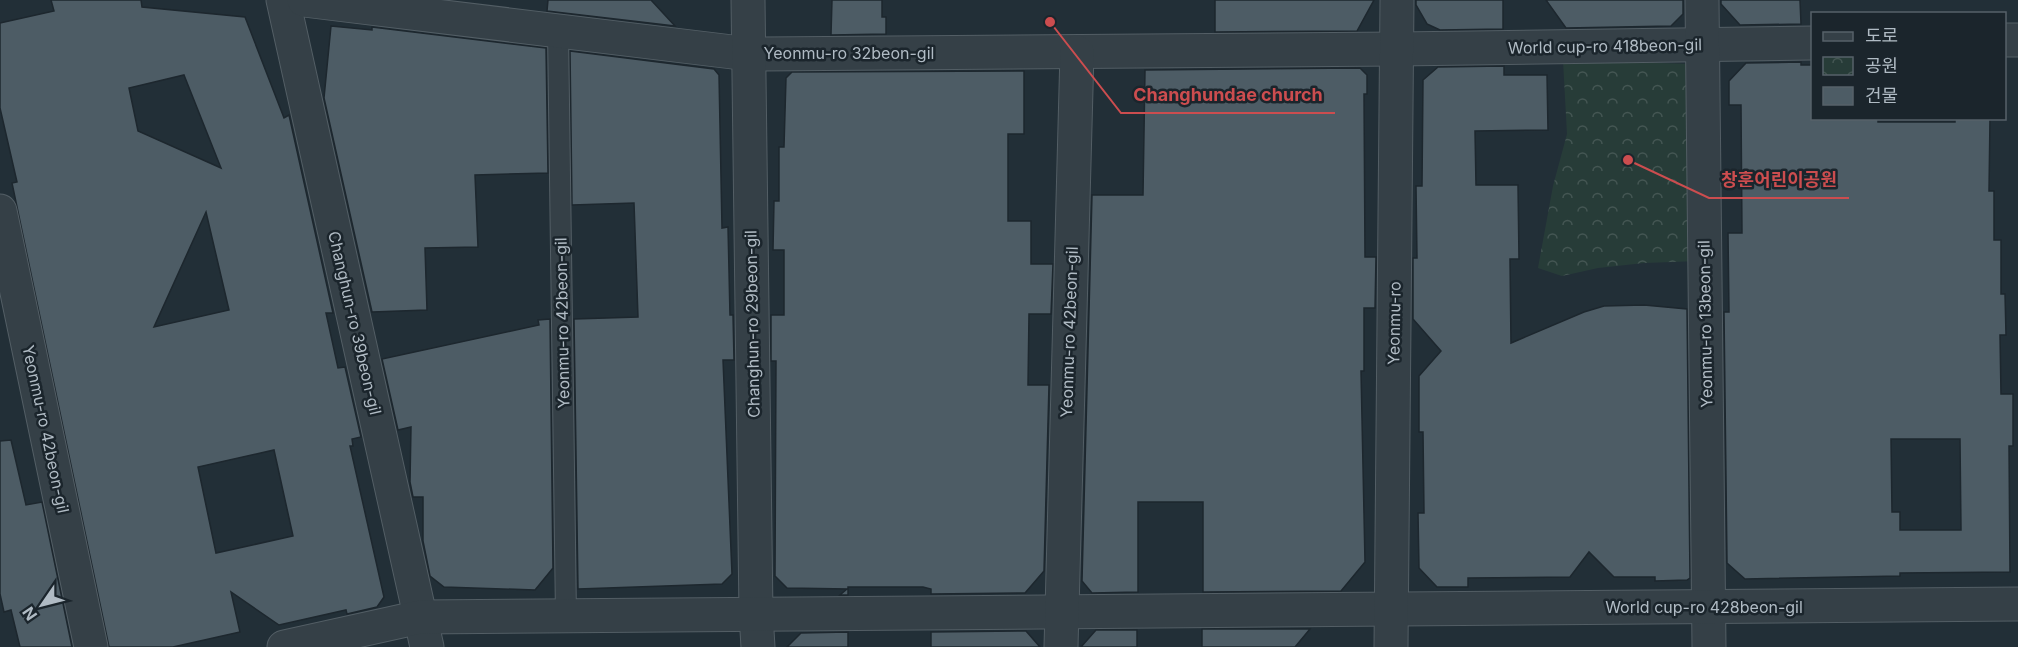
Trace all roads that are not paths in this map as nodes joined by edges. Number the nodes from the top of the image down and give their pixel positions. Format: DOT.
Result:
graph roads {
  1 [pos="283,0"];
  2 [pos="304,0"];
  3 [pos="748,0"];
  4 [pos="1397,0"];
  5 [pos="1702,0"];
  6 [pos="558,31"];
  7 [pos="1811,43"];
  8 [pos="1701,45"];
  9 [pos="1398,49"];
  10 [pos="1077,52"];
  11 [pos="749,54"];
  12 [pos="0,211"];
  13 [pos="2018,604"];
  14 [pos="1709,607"];
  15 [pos="1390,608"];
  16 [pos="1060,613"];
  17 [pos="756,614"];
  18 [pos="566,616"];
  19 [pos="423,632"];
  20 [pos="91,647"];
  21 [pos="284,647"];
  22 [pos="758,647"];
  23 [pos="1061,647"];
  24 [pos="1391,647"];
  25 [pos="1709,647"];
  1 -- 19 [label="street, Changhun-ro 39beon-gil"];
  2 -- 6 [label="street, Yeonmu-ro 32beon-gil"];
  3 -- 11 [label="street, Changhun-ro 29beon-gil"];
  4 -- 9 [label="street, Yeonmu-ro"];
  5 -- 8 [label="street, Yeonmu-ro 13beon-gil"];
  6 -- 11 [label="street, Yeonmu-ro 32beon-gil"];
  6 -- 18 [label="lane, Yeonmu-ro 42beon-gil"];
  7 -- 8 [label="street, World cup-ro 418beon-gil"];
  8 -- 9 [label="street, World cup-ro 418beon-gil"];
  8 -- 14 [label="street, Yeonmu-ro 13beon-gil"];
  9 -- 10 [label="street, Yeonmu-ro 32beon-gil"];
  9 -- 15 [label="street, Yeonmu-ro"];
  10 -- 11 [label="street, Yeonmu-ro 32beon-gil"];
  10 -- 16 [label="street, Yeonmu-ro 42beon-gil"];
  11 -- 17 [label="street, Changhun-ro 29beon-gil"];
  12 -- 20 [label="street, Yeonmu-ro 42beon-gil"];
  13 -- 14 [label="street, World cup-ro 428beon-gil"];
  14 -- 15 [label="street, World cup-ro 428beon-gil"];
  14 -- 25 [label="street, Yeonmu-ro 13beon-gil"];
  15 -- 16 [label="street"];
  15 -- 24 [label="street, Yeonmu-ro"];
  16 -- 17 [label="street"];
  16 -- 23 [label="street, Yeonmu-ro 42beon-gil"];
  17 -- 18 [label="street"];
  17 -- 22 [label="street, Changhun-ro 29beon-gil"];
  18 -- 19 [label="street"];
  19 -- 21 [label="street"];
}
